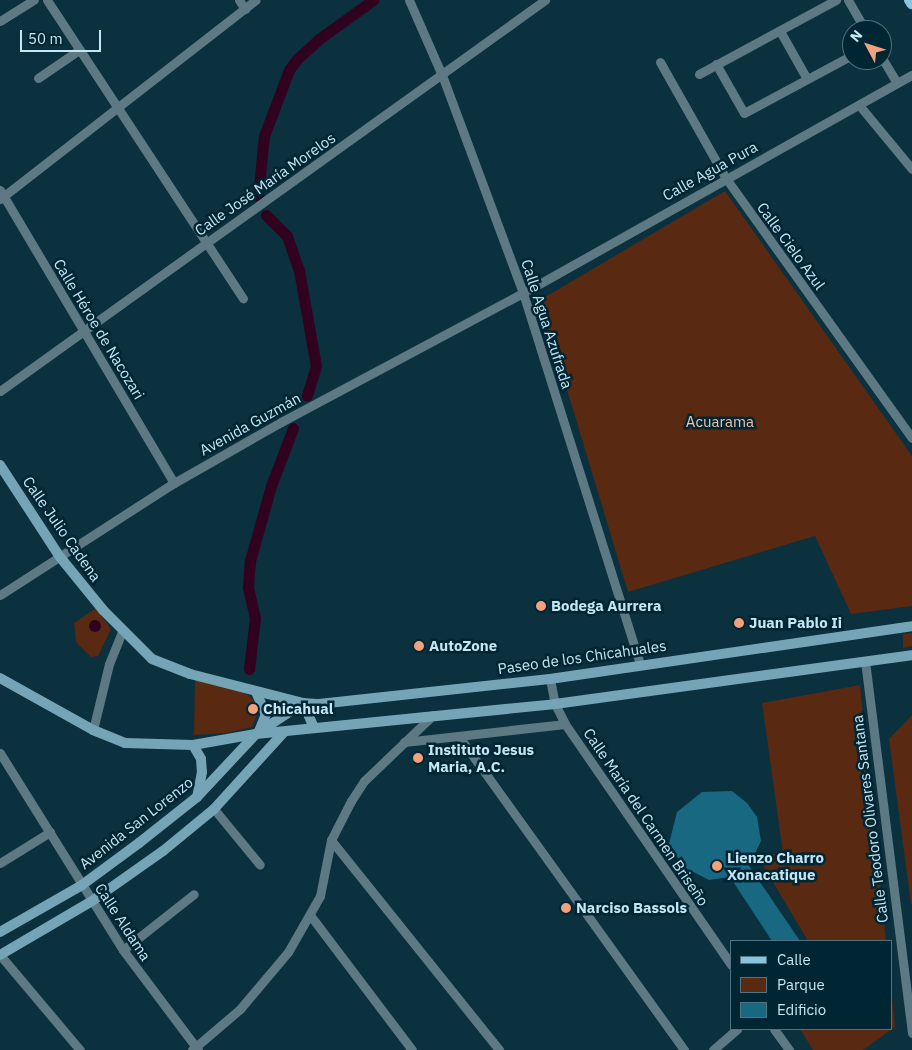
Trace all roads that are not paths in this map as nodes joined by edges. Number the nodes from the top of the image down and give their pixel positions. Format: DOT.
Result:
graph roads {
  1 [pos="34,0"];
  2 [pos="48,0"];
  3 [pos="239,0"];
  4 [pos="256,0"];
  5 [pos="409,0"];
  6 [pos="545,0"];
  7 [pos="836,0"];
  8 [pos="848,0"];
  9 [pos="910,0"];
  10 [pos="912,3"];
  11 [pos="245,9"];
  12 [pos="859,20"];
  13 [pos="0,21"];
  14 [pos="780,31"];
  15 [pos="79,50"];
  16 [pos="842,60"];
  17 [pos="660,62"];
  18 [pos="716,64"];
  19 [pos="889,70"];
  20 [pos="699,74"];
  21 [pos="442,75"];
  22 [pos="912,75"];
  23 [pos="38,78"];
  24 [pos="807,79"];
  25 [pos="897,83"];
  26 [pos="859,104"];
  27 [pos="120,108"];
  28 [pos="912,169"];
  29 [pos="725,177"];
  30 [pos="1,195"];
  31 [pos="208,241"];
  32 [pos="523,293"];
  33 [pos="243,298"];
  34 [pos="84,332"];
  35 [pos="0,391"];
  36 [pos="912,438"];
  37 [pos="0,465"];
  38 [pos="174,483"];
  39 [pos="60,557"];
  40 [pos="0,595"];
  41 [pos="912,626"];
  42 [pos="122,631"];
  43 [pos="912,655"];
  44 [pos="865,661"];
  45 [pos="640,664"];
  46 [pos="0,678"];
  47 [pos="550,679"];
  48 [pos="256,692"];
  49 [pos="303,703"];
  50 [pos="319,704"];
  51 [pos="555,704"];
  52 [pos="433,715"];
  53 [pos="565,724"];
  54 [pos="314,728"];
  55 [pos="93,730"];
  56 [pos="284,732"];
  57 [pos="256,734"];
  58 [pos="460,738"];
  59 [pos="404,742"];
  60 [pos="193,746"];
  61 [pos="0,753"];
  62 [pos="197,797"];
  63 [pos="214,809"];
  64 [pos="50,832"];
  65 [pos="331,840"];
  66 [pos="0,863"];
  67 [pos="260,865"];
  68 [pos="82,885"];
  69 [pos="194,894"];
  70 [pos="92,901"];
  71 [pos="310,915"];
  72 [pos="0,932"];
  73 [pos="122,950"];
  74 [pos="0,955"];
  75 [pos="730,964"];
  76 [pos="736,1030"];
  77 [pos="775,1030"];
  78 [pos="912,1033"];
  79 [pos="196,1049"];
  80 [pos="80,1050"];
  81 [pos="412,1050"];
  82 [pos="499,1050"];
  83 [pos="684,1050"];
  84 [pos="713,1050"];
  85 [pos="789,1050"];
  1 -- 13 [label="street"];
  2 -- 15 [label="street"];
  3 -- 11 [label="street"];
  4 -- 11 [label="street"];
  5 -- 21 [label="street, Calle Agua Azufrada"];
  6 -- 21 [label="street, Calle José María Morelos"];
  7 -- 14 [label="street"];
  8 -- 12 [label="street"];
  9 -- 10 [label="main road"];
  11 -- 27 [label="street"];
  14 -- 18 [label="street"];
  14 -- 24 [label="street"];
  15 -- 23 [label="street"];
  15 -- 27 [label="street"];
  16 -- 24 [label="street"];
  17 -- 29 [label="street, Calle Cielo Azul"];
  18 -- 20 [label="street"];
  18 -- 24 [label="street"];
  19 -- 25 [label="street"];
  21 -- 31 [label="street, Calle José María Morelos"];
  21 -- 32 [label="street, Calle Agua Azufrada"];
  22 -- 25 [label="street, Calle Agua Pura"];
  25 -- 26 [label="street, Calle Agua Pura"];
  26 -- 28 [label="street"];
  26 -- 29 [label="street, Calle Agua Pura"];
  27 -- 30 [label="street"];
  27 -- 31 [label="street"];
  29 -- 32 [label="street, Calle Agua Pura"];
  29 -- 36 [label="street, Calle Cielo Azul"];
  30 -- 34 [label="street, Calle Héroe de Nacozari"];
  31 -- 33 [label="street"];
  31 -- 34 [label="street, Calle José María Morelos"];
  32 -- 38 [label="street, Avenida Guzmán"];
  32 -- 45 [label="street, Calle Agua Azufrada"];
  34 -- 35 [label="street, Calle José María Morelos"];
  34 -- 38 [label="street, Calle Héroe de Nacozari"];
  37 -- 39 [label="main road, Calle Julio Cadena"];
  38 -- 39 [label="street, Avenida Guzmán"];
  39 -- 40 [label="street, Avenida Guzmán"];
  39 -- 42 [label="main road, Calle Julio Cadena"];
  41 -- 45 [label="main road, Paseo de los Chicahuales"];
  42 -- 48 [label="main road, Calle Julio Cadena"];
  42 -- 55 [label="street"];
  43 -- 44 [label="main road"];
  44 -- 51 [label="main road"];
  44 -- 78 [label="street, Calle Teodoro Olivares Santana"];
  45 -- 47 [label="main road, Paseo de los Chicahuales"];
  46 -- 55 [label="main road"];
  47 -- 50 [label="main road, Paseo de los Chicahuales"];
  47 -- 51 [label="street, Calle María del Carmen Briseño"];
  48 -- 49 [label="main road, Paseo de los Chicahuales"];
  48 -- 57 [label="main road"];
  49 -- 50 [label="main road, Paseo de los Chicahuales"];
  49 -- 57 [label="main road, Avenida San Lorenzo"];
  50 -- 54 [label="main road"];
  51 -- 52 [label="main road"];
  51 -- 53 [label="street, Calle María del Carmen Briseño"];
  52 -- 54 [label="main road"];
  52 -- 59 [label="street"];
  53 -- 58 [label="street"];
  53 -- 75 [label="street, Calle María del Carmen Briseño"];
  54 -- 56 [label="main road"];
  55 -- 60 [label="main road"];
  56 -- 57 [label="main road"];
  56 -- 63 [label="main road"];
  57 -- 60 [label="main road"];
  57 -- 62 [label="main road, Avenida San Lorenzo"];
  58 -- 59 [label="street"];
  58 -- 83 [label="street"];
  59 -- 65 [label="street"];
  60 -- 62 [label="main road"];
  61 -- 64 [label="street, Calle Aldama"];
  62 -- 68 [label="main road, Avenida San Lorenzo"];
  63 -- 67 [label="street"];
  63 -- 70 [label="main road"];
  64 -- 66 [label="street"];
  64 -- 68 [label="street, Calle Aldama"];
  65 -- 71 [label="street"];
  65 -- 82 [label="street"];
  68 -- 70 [label="street, Calle Aldama"];
  68 -- 72 [label="main road, Avenida San Lorenzo"];
  69 -- 73 [label="street"];
  70 -- 73 [label="street, Calle Aldama"];
  70 -- 74 [label="main road"];
  71 -- 79 [label="street"];
  71 -- 81 [label="street"];
  73 -- 79 [label="street, Calle Aldama"];
  74 -- 80 [label="street"];
  76 -- 84 [label="street"];
  77 -- 85 [label="street"];
}
